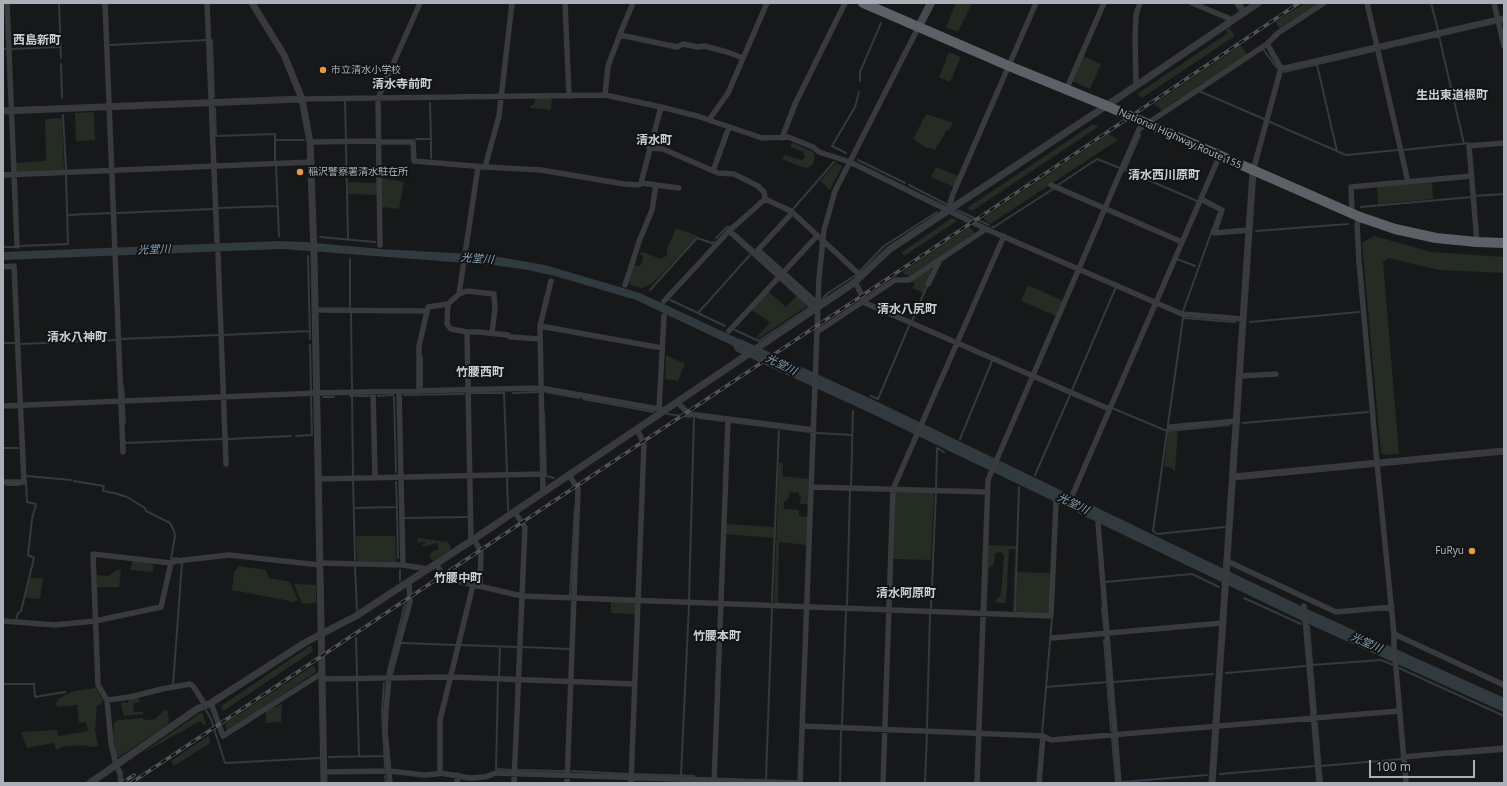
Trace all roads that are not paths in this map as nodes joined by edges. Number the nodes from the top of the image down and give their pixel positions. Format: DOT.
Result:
graph roads {
  1 [pos="7,3"];
  2 [pos="105,3"];
  3 [pos="207,3"];
  4 [pos="252,3"];
  5 [pos="420,3"];
  6 [pos="512,3"];
  7 [pos="565,3"];
  8 [pos="633,3"];
  9 [pos="768,3"];
  10 [pos="845,3"];
  11 [pos="864,3"];
  12 [pos="931,3"];
  13 [pos="1036,3"];
  14 [pos="1104,3"];
  15 [pos="1140,3"];
  16 [pos="1192,3"];
  17 [pos="1239,3"];
  18 [pos="1258,3"];
  19 [pos="1324,3"];
  20 [pos="1367,3"];
  21 [pos="1494,3"];
  22 [pos="1244,12"];
  23 [pos="1504,18"];
  24 [pos="1498,19"];
  25 [pos="1233,20"];
  26 [pos="919,26"];
  27 [pos="620,35"];
  28 [pos="1267,44"];
  29 [pos="1504,46"];
  30 [pos="1377,47"];
  31 [pos="743,58"];
  32 [pos="1009,66"];
  33 [pos="1281,68"];
  34 [pos="1136,86"];
  35 [pos="1066,90"];
  36 [pos="605,95"];
  37 [pos="569,96"];
  38 [pos="501,97"];
  39 [pos="378,98"];
  40 [pos="302,99"];
  41 [pos="212,103"];
  42 [pos="1107,106"];
  43 [pos="110,107"];
  44 [pos="661,107"];
  45 [pos="3,111"];
  46 [pos="11,111"];
  47 [pos="709,120"];
  48 [pos="1147,124"];
  49 [pos="729,127"];
  50 [pos="782,138"];
  51 [pos="310,142"];
  52 [pos="379,142"];
  53 [pos="1504,143"];
  54 [pos="649,148"];
  55 [pos="1219,157"];
  56 [pos="312,162"];
  57 [pos="850,162"];
  58 [pos="214,166"];
  59 [pos="478,167"];
  60 [pos="484,168"];
  61 [pos="112,170"];
  62 [pos="713,171"];
  63 [pos="1253,172"];
  64 [pos="14,174"];
  65 [pos="3,175"];
  66 [pos="1471,176"];
  67 [pos="1408,182"];
  68 [pos="641,183"];
  69 [pos="656,185"];
  70 [pos="1051,185"];
  71 [pos="679,188"];
  72 [pos="765,199"];
  73 [pos="1200,199"];
  74 [pos="1105,209"];
  75 [pos="948,210"];
  76 [pos="792,213"];
  77 [pos="1356,216"];
  78 [pos="986,229"];
  79 [pos="729,230"];
  80 [pos="1249,230"];
  81 [pos="817,236"];
  82 [pos="1004,236"];
  83 [pos="218,241"];
  84 [pos="822,241"];
  85 [pos="1182,242"];
  86 [pos="1477,242"];
  87 [pos="1504,243"];
  88 [pos="380,245"];
  89 [pos="17,246"];
  90 [pos="218,254"];
  91 [pos="939,261"];
  92 [pos="3,267"];
  93 [pos="1079,269"];
  94 [pos="781,274"];
  95 [pos="858,279"];
  96 [pos="551,281"];
  97 [pos="928,284"];
  98 [pos="625,285"];
  99 [pos="458,294"];
  100 [pos="664,301"];
  101 [pos="864,301"];
  102 [pos="1155,303"];
  103 [pos="448,304"];
  104 [pos="817,307"];
  105 [pos="315,310"];
  106 [pos="427,311"];
  107 [pos="664,316"];
  108 [pos="1243,319"];
  109 [pos="540,326"];
  110 [pos="729,331"];
  111 [pos="467,332"];
  112 [pos="817,332"];
  113 [pos="492,333"];
  114 [pos="540,339"];
  115 [pos="957,343"];
  116 [pos="662,348"];
  117 [pos="1276,374"];
  118 [pos="1033,376"];
  119 [pos="1240,376"];
  120 [pos="541,388"];
  121 [pos="467,390"];
  122 [pos="419,391"];
  123 [pos="374,392"];
  124 [pos="399,392"];
  125 [pos="317,393"];
  126 [pos="224,397"];
  127 [pos="121,401"];
  128 [pos="677,402"];
  129 [pos="21,405"];
  130 [pos="3,406"];
  131 [pos="1109,409"];
  132 [pos="661,410"];
  133 [pos="728,419"];
  134 [pos="1237,421"];
  135 [pos="1170,427"];
  136 [pos="637,429"];
  137 [pos="814,430"];
  138 [pos="1504,451"];
  139 [pos="123,452"];
  140 [pos="1377,463"];
  141 [pos="226,464"];
  142 [pos="543,474"];
  143 [pos="568,475"];
  144 [pos="400,476"];
  145 [pos="469,476"];
  146 [pos="375,477"];
  147 [pos="1233,477"];
  148 [pos="318,479"];
  149 [pos="3,482"];
  150 [pos="812,486"];
  151 [pos="893,489"];
  152 [pos="543,491"];
  153 [pos="987,492"];
  154 [pos="1072,496"];
  155 [pos="1056,502"];
  156 [pos="514,511"];
  157 [pos="1098,523"];
  158 [pos="472,540"];
  159 [pos="1227,561"];
  160 [pos="171,563"];
  161 [pos="436,563"];
  162 [pos="320,564"];
  163 [pos="403,565"];
  164 [pos="428,569"];
  165 [pos="409,581"];
  166 [pos="473,585"];
  167 [pos="480,586"];
  168 [pos="522,596"];
  169 [pos="574,597"];
  170 [pos="638,600"];
  171 [pos="721,603"];
  172 [pos="807,606"];
  173 [pos="1304,606"];
  174 [pos="1392,607"];
  175 [pos="889,609"];
  176 [pos="983,613"];
  177 [pos="3,621"];
  178 [pos="96,621"];
  179 [pos="1223,623"];
  180 [pos="322,633"];
  181 [pos="1107,633"];
  182 [pos="1394,634"];
  183 [pos="1052,638"];
  184 [pos="322,676"];
  185 [pos="451,677"];
  186 [pos="389,678"];
  187 [pos="518,679"];
  188 [pos="571,681"];
  189 [pos="635,684"];
  190 [pos="1504,685"];
  191 [pos="107,700"];
  192 [pos="209,704"];
  193 [pos="1399,711"];
  194 [pos="1313,718"];
  195 [pos="802,726"];
  196 [pos="1216,727"];
  197 [pos="884,729"];
  198 [pos="979,733"];
  199 [pos="1114,735"];
  200 [pos="1043,736"];
  201 [pos="1504,748"];
  202 [pos="1404,756"];
  203 [pos="116,765"];
  204 [pos="390,771"];
  205 [pos="324,772"];
  206 [pos="440,773"];
  207 [pos="514,774"];
  208 [pos="457,775"];
  209 [pos="567,776"];
  210 [pos="631,780"];
  211 [pos="673,781"];
  212 [pos="714,782"];
  213 [pos="90,783"];
  214 [pos="121,783"];
  215 [pos="324,783"];
  216 [pos="390,783"];
  217 [pos="457,783"];
  218 [pos="514,783"];
  219 [pos="567,783"];
  220 [pos="883,783"];
  221 [pos="977,783"];
  222 [pos="1039,783"];
  223 [pos="1119,783"];
  224 [pos="1212,783"];
  225 [pos="1319,783"];
  226 [pos="1406,783"];
  1 -- 46 [label="street"];
  2 -- 43 [label="street"];
  3 -- 41 [label="street"];
  4 -- 40 [label="street"];
  5 -- 39 [label="street"];
  6 -- 38 [label="street"];
  7 -- 37 [label="street"];
  8 -- 27 [label="street"];
  9 -- 31 [label="street"];
  10 -- 50 [label="street"];
  11 -- 26 [label="highway, National Highway Route 155"];
  12 -- 26 [label="main road"];
  13 -- 32 [label="street"];
  14 -- 35 [label="street"];
  15 -- 34 [label="street"];
  16 -- 25 [label="street"];
  17 -- 22 [label="street"];
  18 -- 22 [label="street"];
  19 -- 28 [label="street"];
  20 -- 30 [label="street"];
  21 -- 24 [label="street"];
  22 -- 25 [label="street"];
  23 -- 24 [label="street"];
  24 -- 29 [label="street"];
  24 -- 30 [label="street"];
  25 -- 34 [label="street"];
  26 -- 32 [label="highway, National Highway Route 155"];
  26 -- 57 [label="street"];
  27 -- 31 [label="street"];
  27 -- 36 [label="street"];
  28 -- 33 [label="street"];
  28 -- 48 [label="street"];
  30 -- 33 [label="street"];
  30 -- 67 [label="street"];
  31 -- 47 [label="street"];
  32 -- 35 [label="highway, National Highway Route 155"];
  32 -- 75 [label="street"];
  33 -- 63 [label="street"];
  34 -- 42 [label="street"];
  35 -- 42 [label="highway, National Highway Route 155"];
  36 -- 37 [label="street"];
  36 -- 44 [label="street"];
  37 -- 38 [label="street"];
  38 -- 39 [label="street"];
  38 -- 60 [label="street"];
  39 -- 40 [label="street"];
  39 -- 52 [label="street"];
  40 -- 41 [label="street"];
  40 -- 51 [label="street"];
  41 -- 43 [label="street"];
  41 -- 58 [label="street"];
  42 -- 48 [label="highway, National Highway Route 155"];
  42 -- 75 [label="street"];
  43 -- 46 [label="street"];
  43 -- 61 [label="street"];
  44 -- 47 [label="street"];
  44 -- 54 [label="street"];
  45 -- 46 [label="street"];
  46 -- 64 [label="street"];
  47 -- 49 [label="street"];
  48 -- 55 [label="highway, National Highway Route 155"];
  48 -- 74 [label="street"];
  49 -- 50 [label="street"];
  49 -- 62 [label="street"];
  50 -- 57 [label="street"];
  51 -- 52 [label="street"];
  51 -- 56 [label="street"];
  52 -- 59 [label="street"];
  52 -- 88 [label="street"];
  53 -- 66 [label="street"];
  54 -- 62 [label="street"];
  54 -- 68 [label="street"];
  55 -- 63 [label="highway, National Highway Route 155"];
  55 -- 73 [label="street"];
  56 -- 58 [label="street"];
  56 -- 105 [label="street"];
  57 -- 75 [label="street"];
  57 -- 84 [label="street"];
  58 -- 61 [label="street"];
  58 -- 83 [label="street"];
  59 -- 60 [label="street"];
  59 -- 99 [label="street"];
  60 -- 68 [label="street"];
  61 -- 64 [label="street"];
  61 -- 127 [label="street"];
  62 -- 72 [label="street"];
  63 -- 77 [label="highway, National Highway Route 155"];
  63 -- 80 [label="street"];
  64 -- 65 [label="street"];
  64 -- 89 [label="street"];
  66 -- 67 [label="street"];
  66 -- 86 [label="street"];
  67 -- 77 [label="street"];
  68 -- 69 [label="street"];
  69 -- 71 [label="street"];
  69 -- 98 [label="street"];
  70 -- 74 [label="street"];
  72 -- 76 [label="street"];
  72 -- 79 [label="street"];
  73 -- 80 [label="street"];
  73 -- 85 [label="street"];
  74 -- 85 [label="street"];
  74 -- 93 [label="street"];
  75 -- 78 [label="street"];
  75 -- 95 [label="street"];
  76 -- 81 [label="street"];
  76 -- 94 [label="street"];
  77 -- 86 [label="highway, National Highway Route 155"];
  77 -- 140 [label="street"];
  78 -- 82 [label="street"];
  78 -- 91 [label="street"];
  79 -- 94 [label="street"];
  79 -- 100 [label="street"];
  80 -- 108 [label="street"];
  81 -- 84 [label="street"];
  81 -- 94 [label="street"];
  82 -- 93 [label="street"];
  82 -- 115 [label="street"];
  84 -- 95 [label="street"];
  84 -- 104 [label="street"];
  85 -- 102 [label="street"];
  86 -- 87 [label="highway, National Highway Route 155"];
  90 -- 126 [label="street"];
  91 -- 97 [label="street"];
  91 -- 101 [label="street"];
  92 -- 129 [label="street"];
  93 -- 102 [label="street"];
  93 -- 118 [label="street"];
  94 -- 104 [label="street"];
  94 -- 110 [label="street"];
  95 -- 101 [label="street"];
  95 -- 104 [label="street"];
  96 -- 109 [label="street"];
  99 -- 103 [label="street"];
  99 -- 113 [label="street"];
  101 -- 112 [label="street"];
  101 -- 115 [label="street"];
  102 -- 108 [label="street"];
  102 -- 131 [label="street"];
  103 -- 106 [label="street"];
  103 -- 111 [label="street"];
  104 -- 112 [label="street"];
  104 -- 128 [label="street"];
  105 -- 106 [label="street"];
  105 -- 125 [label="street"];
  106 -- 122 [label="street"];
  107 -- 116 [label="street"];
  108 -- 119 [label="street"];
  109 -- 114 [label="street"];
  109 -- 116 [label="street"];
  111 -- 113 [label="street"];
  111 -- 121 [label="street"];
  112 -- 137 [label="street"];
  113 -- 114 [label="street"];
  114 -- 120 [label="street"];
  115 -- 118 [label="street"];
  115 -- 151 [label="street"];
  116 -- 132 [label="street"];
  117 -- 119 [label="street"];
  118 -- 131 [label="street"];
  118 -- 153 [label="street"];
  119 -- 134 [label="street"];
  120 -- 121 [label="street"];
  120 -- 132 [label="street"];
  120 -- 142 [label="street"];
  121 -- 122 [label="street"];
  121 -- 145 [label="street"];
  122 -- 124 [label="street"];
  123 -- 124 [label="street"];
  123 -- 125 [label="street"];
  123 -- 146 [label="street"];
  124 -- 144 [label="street"];
  125 -- 126 [label="street"];
  125 -- 148 [label="street"];
  126 -- 127 [label="street"];
  126 -- 141 [label="street"];
  127 -- 129 [label="street"];
  127 -- 139 [label="street"];
  128 -- 132 [label="street"];
  128 -- 133 [label="street"];
  129 -- 130 [label="street"];
  129 -- 149 [label="street"];
  131 -- 154 [label="street"];
  132 -- 136 [label="street"];
  133 -- 137 [label="street"];
  133 -- 171 [label="street"];
  134 -- 135 [label="street"];
  134 -- 147 [label="street"];
  136 -- 143 [label="street"];
  136 -- 170 [label="street"];
  137 -- 150 [label="street"];
  138 -- 140 [label="street"];
  140 -- 147 [label="street"];
  140 -- 174 [label="street"];
  142 -- 145 [label="street"];
  142 -- 152 [label="street"];
  143 -- 152 [label="street"];
  143 -- 169 [label="street"];
  144 -- 145 [label="street"];
  144 -- 146 [label="street"];
  144 -- 163 [label="street"];
  145 -- 158 [label="street"];
  146 -- 148 [label="street"];
  147 -- 159 [label="street"];
  148 -- 162 [label="street"];
  150 -- 151 [label="street"];
  150 -- 172 [label="street"];
  151 -- 153 [label="street"];
  151 -- 175 [label="street"];
  152 -- 156 [label="street"];
  153 -- 176 [label="street"];
  155 -- 176 [label="street"];
  156 -- 158 [label="street"];
  156 -- 168 [label="street"];
  157 -- 181 [label="street"];
  158 -- 161 [label="street"];
  158 -- 167 [label="street"];
  159 -- 174 [label="street"];
  159 -- 179 [label="street"];
  160 -- 162 [label="street"];
  160 -- 178 [label="street"];
  160 -- 178 [label="street"];
  161 -- 164 [label="street"];
  161 -- 166 [label="street"];
  162 -- 163 [label="street"];
  162 -- 180 [label="street"];
  163 -- 164 [label="street"];
  164 -- 165 [label="street"];
  165 -- 180 [label="street"];
  165 -- 186 [label="street"];
  166 -- 167 [label="street"];
  166 -- 185 [label="street"];
  167 -- 168 [label="street"];
  168 -- 169 [label="street"];
  168 -- 187 [label="street"];
  169 -- 170 [label="street"];
  169 -- 188 [label="street"];
  170 -- 171 [label="street"];
  170 -- 189 [label="street"];
  171 -- 172 [label="street"];
  171 -- 212 [label="street"];
  172 -- 175 [label="street"];
  172 -- 195 [label="street"];
  173 -- 194 [label="street"];
  174 -- 182 [label="street"];
  175 -- 176 [label="street"];
  175 -- 197 [label="street"];
  176 -- 198 [label="street"];
  177 -- 178 [label="street"];
  178 -- 191 [label="street"];
  179 -- 181 [label="street"];
  179 -- 196 [label="street"];
  180 -- 184 [label="street"];
  180 -- 192 [label="street"];
  181 -- 183 [label="street"];
  181 -- 199 [label="street"];
  182 -- 190 [label="street"];
  182 -- 193 [label="street"];
  184 -- 186 [label="street"];
  184 -- 192 [label="street"];
  184 -- 205 [label="street"];
  185 -- 186 [label="street"];
  185 -- 187 [label="street"];
  185 -- 206 [label="street"];
  186 -- 204 [label="street"];
  187 -- 188 [label="street"];
  187 -- 207 [label="street"];
  188 -- 189 [label="street"];
  188 -- 209 [label="street"];
  189 -- 210 [label="street"];
  191 -- 192 [label="street"];
  191 -- 203 [label="street"];
  192 -- 203 [label="street"];
  193 -- 194 [label="street"];
  193 -- 202 [label="street"];
  194 -- 196 [label="street"];
  194 -- 225 [label="street"];
  195 -- 197 [label="street"];
  195 -- 212 [label="street"];
  196 -- 199 [label="street"];
  196 -- 224 [label="street"];
  197 -- 198 [label="street"];
  197 -- 220 [label="street"];
  198 -- 200 [label="street"];
  198 -- 221 [label="street"];
  199 -- 200 [label="street"];
  199 -- 223 [label="street"];
  200 -- 222 [label="street"];
  201 -- 202 [label="street"];
  202 -- 226 [label="street"];
  203 -- 213 [label="street"];
  203 -- 214 [label="street"];
  204 -- 205 [label="street"];
  204 -- 206 [label="street"];
  204 -- 216 [label="street"];
  205 -- 215 [label="street"];
  206 -- 208 [label="street"];
  207 -- 208 [label="street"];
  207 -- 209 [label="street"];
  207 -- 218 [label="street"];
  208 -- 217 [label="street"];
  209 -- 210 [label="street"];
  209 -- 219 [label="street"];
  210 -- 211 [label="street"];
  211 -- 212 [label="street"];
}
